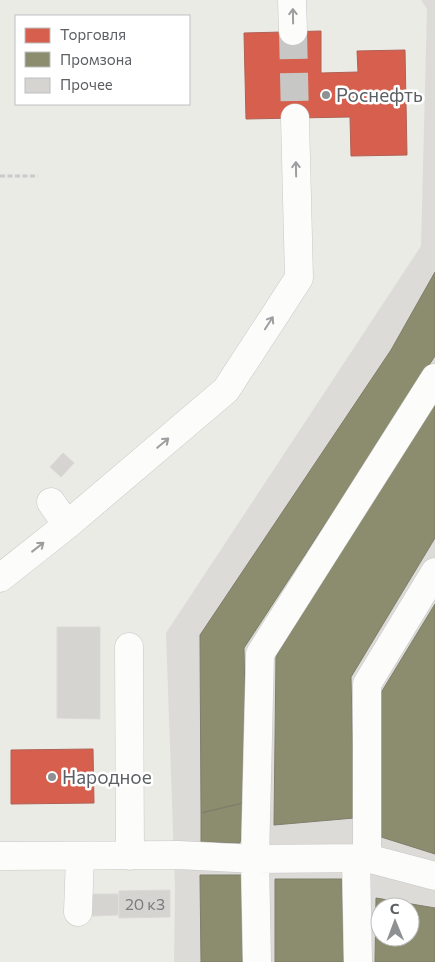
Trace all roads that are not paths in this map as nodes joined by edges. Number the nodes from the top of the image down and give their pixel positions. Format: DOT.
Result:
graph roads {
  1 [pos="292,0"];
  2 [pos="293,31"];
  3 [pos="295,118"];
  4 [pos="435,378"];
  5 [pos="51,502"];
  6 [pos="67,525"];
  7 [pos="435,572"];
  8 [pos="0,578"];
  9 [pos="129,647"];
  10 [pos="0,856"];
  11 [pos="80,856"];
  12 [pos="130,856"];
  13 [pos="362,858"];
  14 [pos="255,859"];
  15 [pos="435,876"];
  16 [pos="78,912"];
  17 [pos="257,962"];
  18 [pos="358,962"];
  2 -- 1 [label="lane, one-way"];
  6 -- 3 [label="lane, one-way"];
  4 -- 14 [label="lane"];
  5 -- 6 [label="lane"];
  8 -- 6 [label="lane, one-way"];
  7 -- 13 [label="lane"];
  9 -- 12 [label="lane"];
  10 -- 11 [label="lane"];
  11 -- 12 [label="lane"];
  11 -- 16 [label="lane"];
  12 -- 14 [label="lane"];
  13 -- 14 [label="lane"];
  13 -- 15 [label="lane"];
  13 -- 18 [label="lane"];
  14 -- 17 [label="lane"];
}
